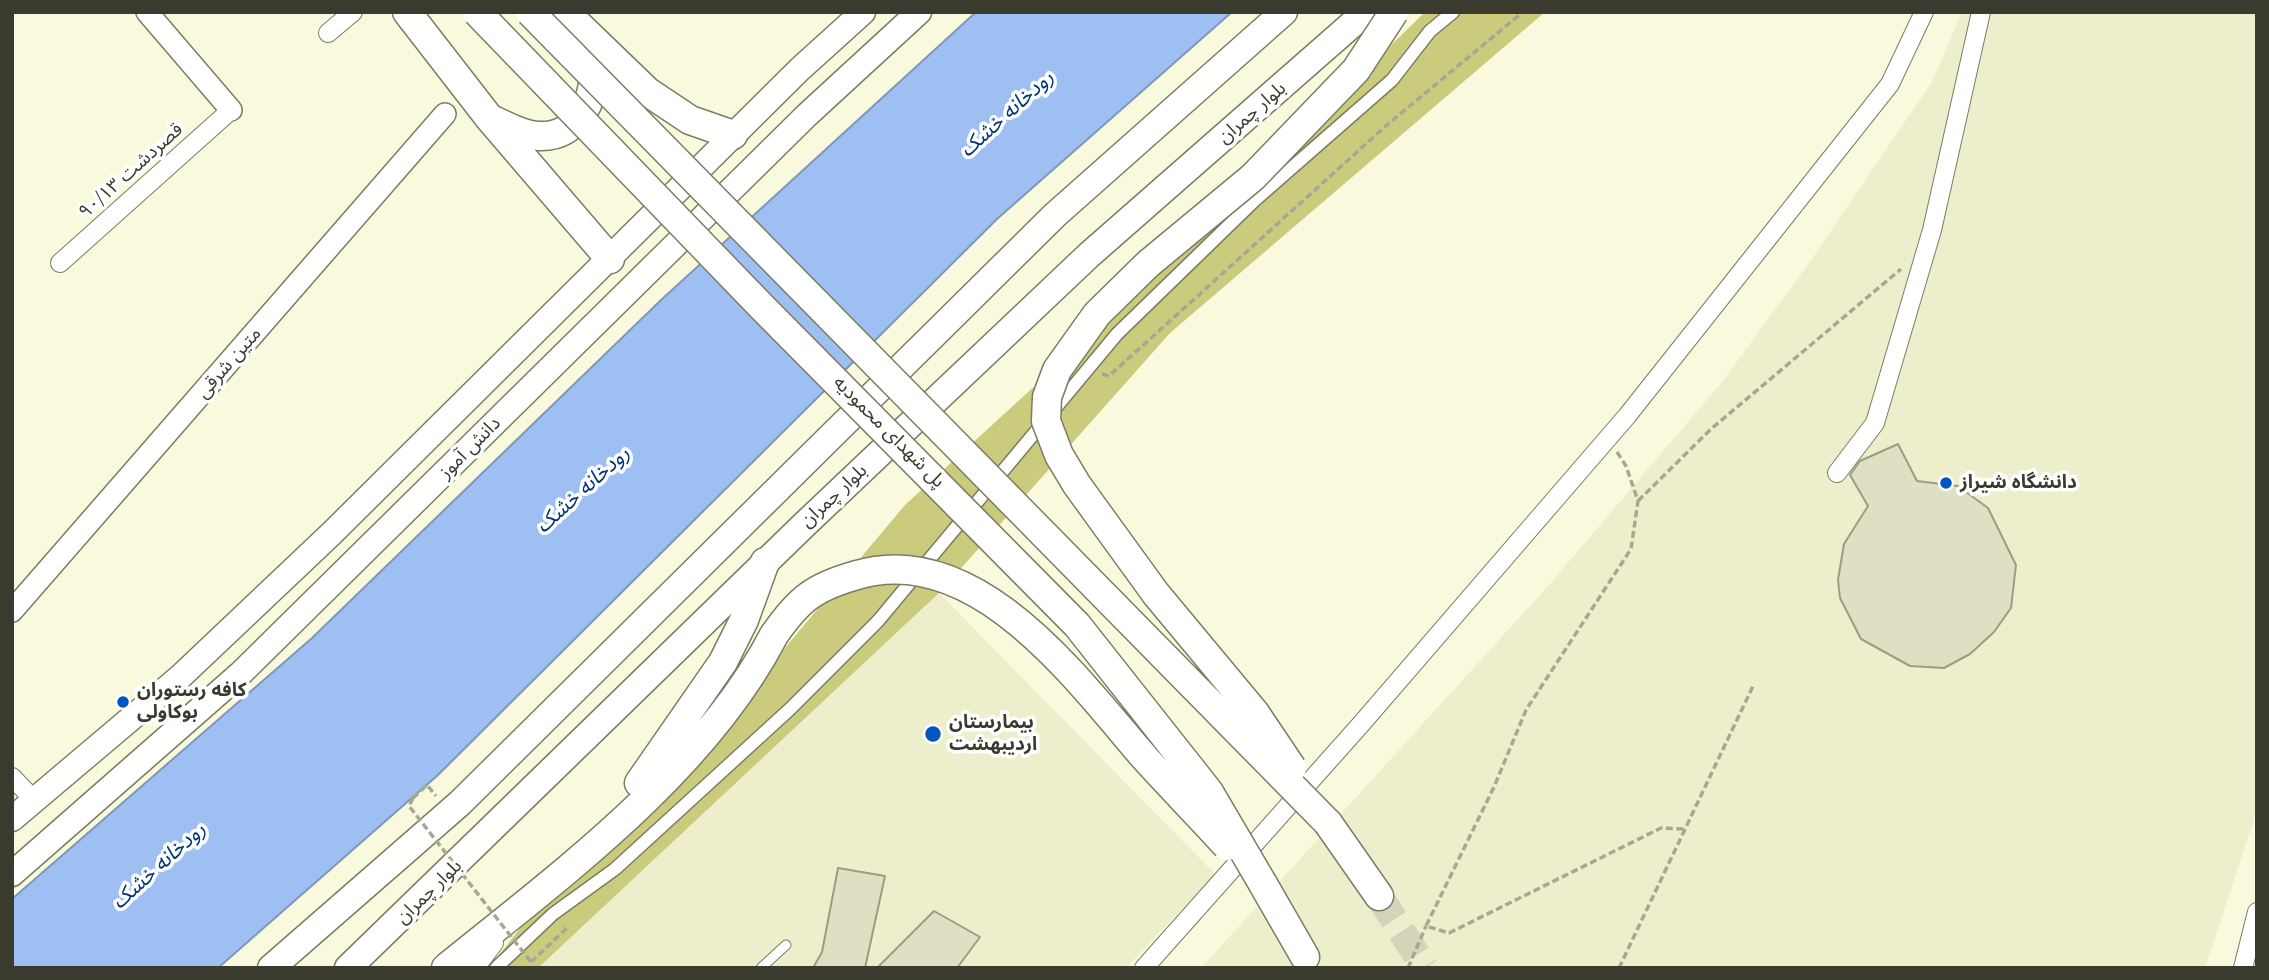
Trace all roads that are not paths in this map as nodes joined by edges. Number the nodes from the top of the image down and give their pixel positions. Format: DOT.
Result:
graph roads {
  1 [pos="147,12"];
  2 [pos="353,12"];
  3 [pos="408,12"];
  4 [pos="477,12"];
  5 [pos="530,12"];
  6 [pos="863,12"];
  7 [pos="919,12"];
  8 [pos="1284,12"];
  9 [pos="1366,12"];
  10 [pos="1394,12"];
  11 [pos="1453,12"];
  12 [pos="1924,12"];
  13 [pos="1981,12"];
  14 [pos="571,18"];
  15 [pos="328,33"];
  16 [pos="231,110"];
  17 [pos="445,114"];
  18 [pos="490,119"];
  19 [pos="733,135"];
  20 [pos="610,260"];
  21 [pos="60,263"];
  22 [pos="1836,473"];
  23 [pos="765,562"];
  24 [pos="12,611"];
  25 [pos="12,777"];
  26 [pos="34,800"];
  27 [pos="12,819"];
  28 [pos="1328,823"];
  29 [pos="610,831"];
  30 [pos="573,863"];
  31 [pos="12,874"];
  32 [pos="1263,884"];
  33 [pos="1380,896"];
  34 [pos="2257,912"];
  35 [pos="786,945"];
  36 [pos="1305,957"];
  37 [pos="271,968"];
  38 [pos="348,968"];
  39 [pos="446,968"];
  40 [pos="475,968"];
  41 [pos="496,968"];
  42 [pos="761,968"];
  43 [pos="1144,968"];
  44 [pos="2243,968"];
  1 -- 16 [label="street"];
  2 -- 15 [label="street"];
  3 -- 18 [label="highway"];
  4 -- 32 [label="highway, پل شهدای محمودیه, bridge"];
  5 -- 28 [label="highway, پل شهدای محمودیه, bridge"];
  6 -- 19 [label="main road, دانش آموز"];
  7 -- 31 [label="main road, دانش آموز"];
  8 -- 37 [label="main road"];
  9 -- 23 [label="main road, بلوار چمران"];
  10 -- 28 [label="highway, bridge"];
  11 -- 41 [label="street"];
  12 -- 43 [label="street"];
  13 -- 22 [label="street"];
  14 -- 18 [label="highway"];
  14 -- 19 [label="highway"];
  16 -- 21 [label="street, ۹۰/۱۳ قصردشت"];
  17 -- 24 [label="street, متین شرقی"];
  18 -- 20 [label="highway"];
  19 -- 20 [label="main road, دانش آموز"];
  20 -- 26 [label="main road, دانش آموز"];
  23 -- 29 [label="highway"];
  23 -- 38 [label="main road, بلوار چمران"];
  25 -- 26 [label="street"];
  26 -- 27 [label="main road, دانش آموز"];
  28 -- 33 [label="highway"];
  29 -- 30 [label="highway"];
  29 -- 32 [label="highway, bridge"];
  30 -- 39 [label="highway"];
  30 -- 40 [label="street"];
  32 -- 36 [label="highway"];
  34 -- 44 [label="street"];
  35 -- 42 [label="lane"];
}
